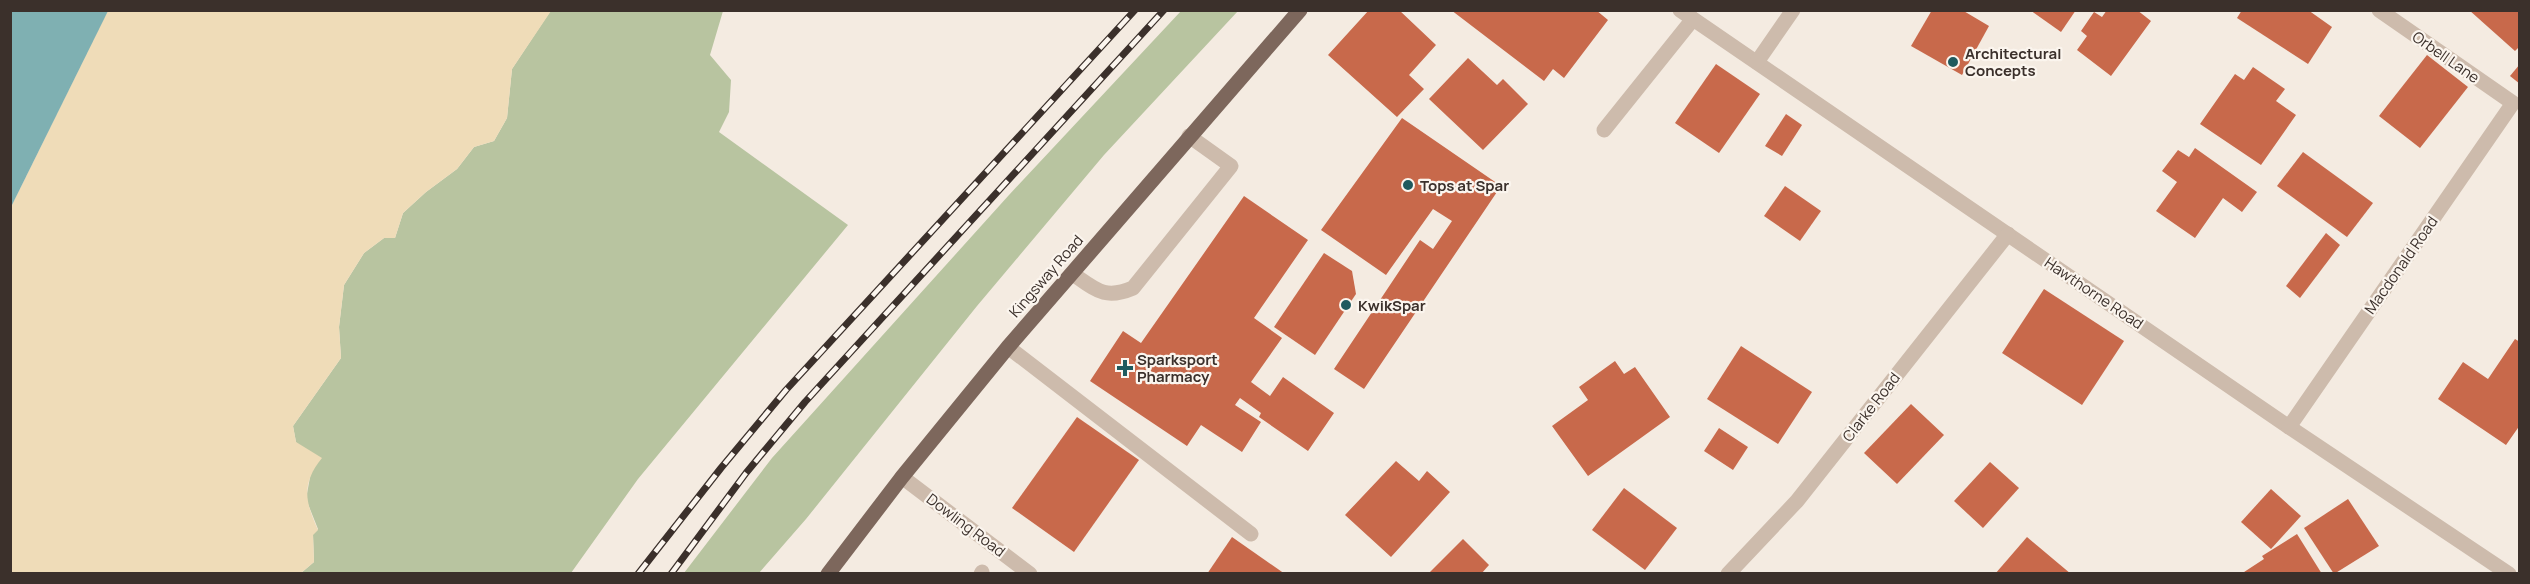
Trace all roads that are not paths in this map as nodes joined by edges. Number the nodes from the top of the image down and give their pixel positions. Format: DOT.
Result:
graph roads {
  1 [pos="1300,10"];
  2 [pos="1793,10"];
  3 [pos="2379,10"];
  4 [pos="1687,15"];
  5 [pos="1757,62"];
  6 [pos="2513,103"];
  7 [pos="1605,130"];
  8 [pos="1190,136"];
  9 [pos="2008,234"];
  10 [pos="1073,274"];
  11 [pos="1008,347"];
  12 [pos="2289,427"];
  13 [pos="902,477"];
  14 [pos="1251,534"];
  15 [pos="828,573"];
  16 [pos="1030,573"];
  17 [pos="1728,573"];
  18 [pos="2509,573"];
  1 -- 8 [label="main road, Kingsway Road"];
  2 -- 5 [label="street"];
  3 -- 6 [label="street, Orbell Lane"];
  4 -- 5 [label="street, Hawthorne Road"];
  4 -- 7 [label="street"];
  5 -- 9 [label="street, Hawthorne Road"];
  6 -- 12 [label="street, Macdonald Road"];
  8 -- 10 [label="main road, Kingsway Road"];
  8 -- 10 [label="street"];
  9 -- 12 [label="street, Hawthorne Road"];
  9 -- 17 [label="street, Clarke Road"];
  10 -- 11 [label="main road, Kingsway Road"];
  11 -- 13 [label="main road, Kingsway Road"];
  11 -- 14 [label="street"];
  12 -- 18 [label="street, Hawthorne Road"];
  13 -- 15 [label="main road, Kingsway Road"];
  13 -- 16 [label="street, Dowling Road"];
}
